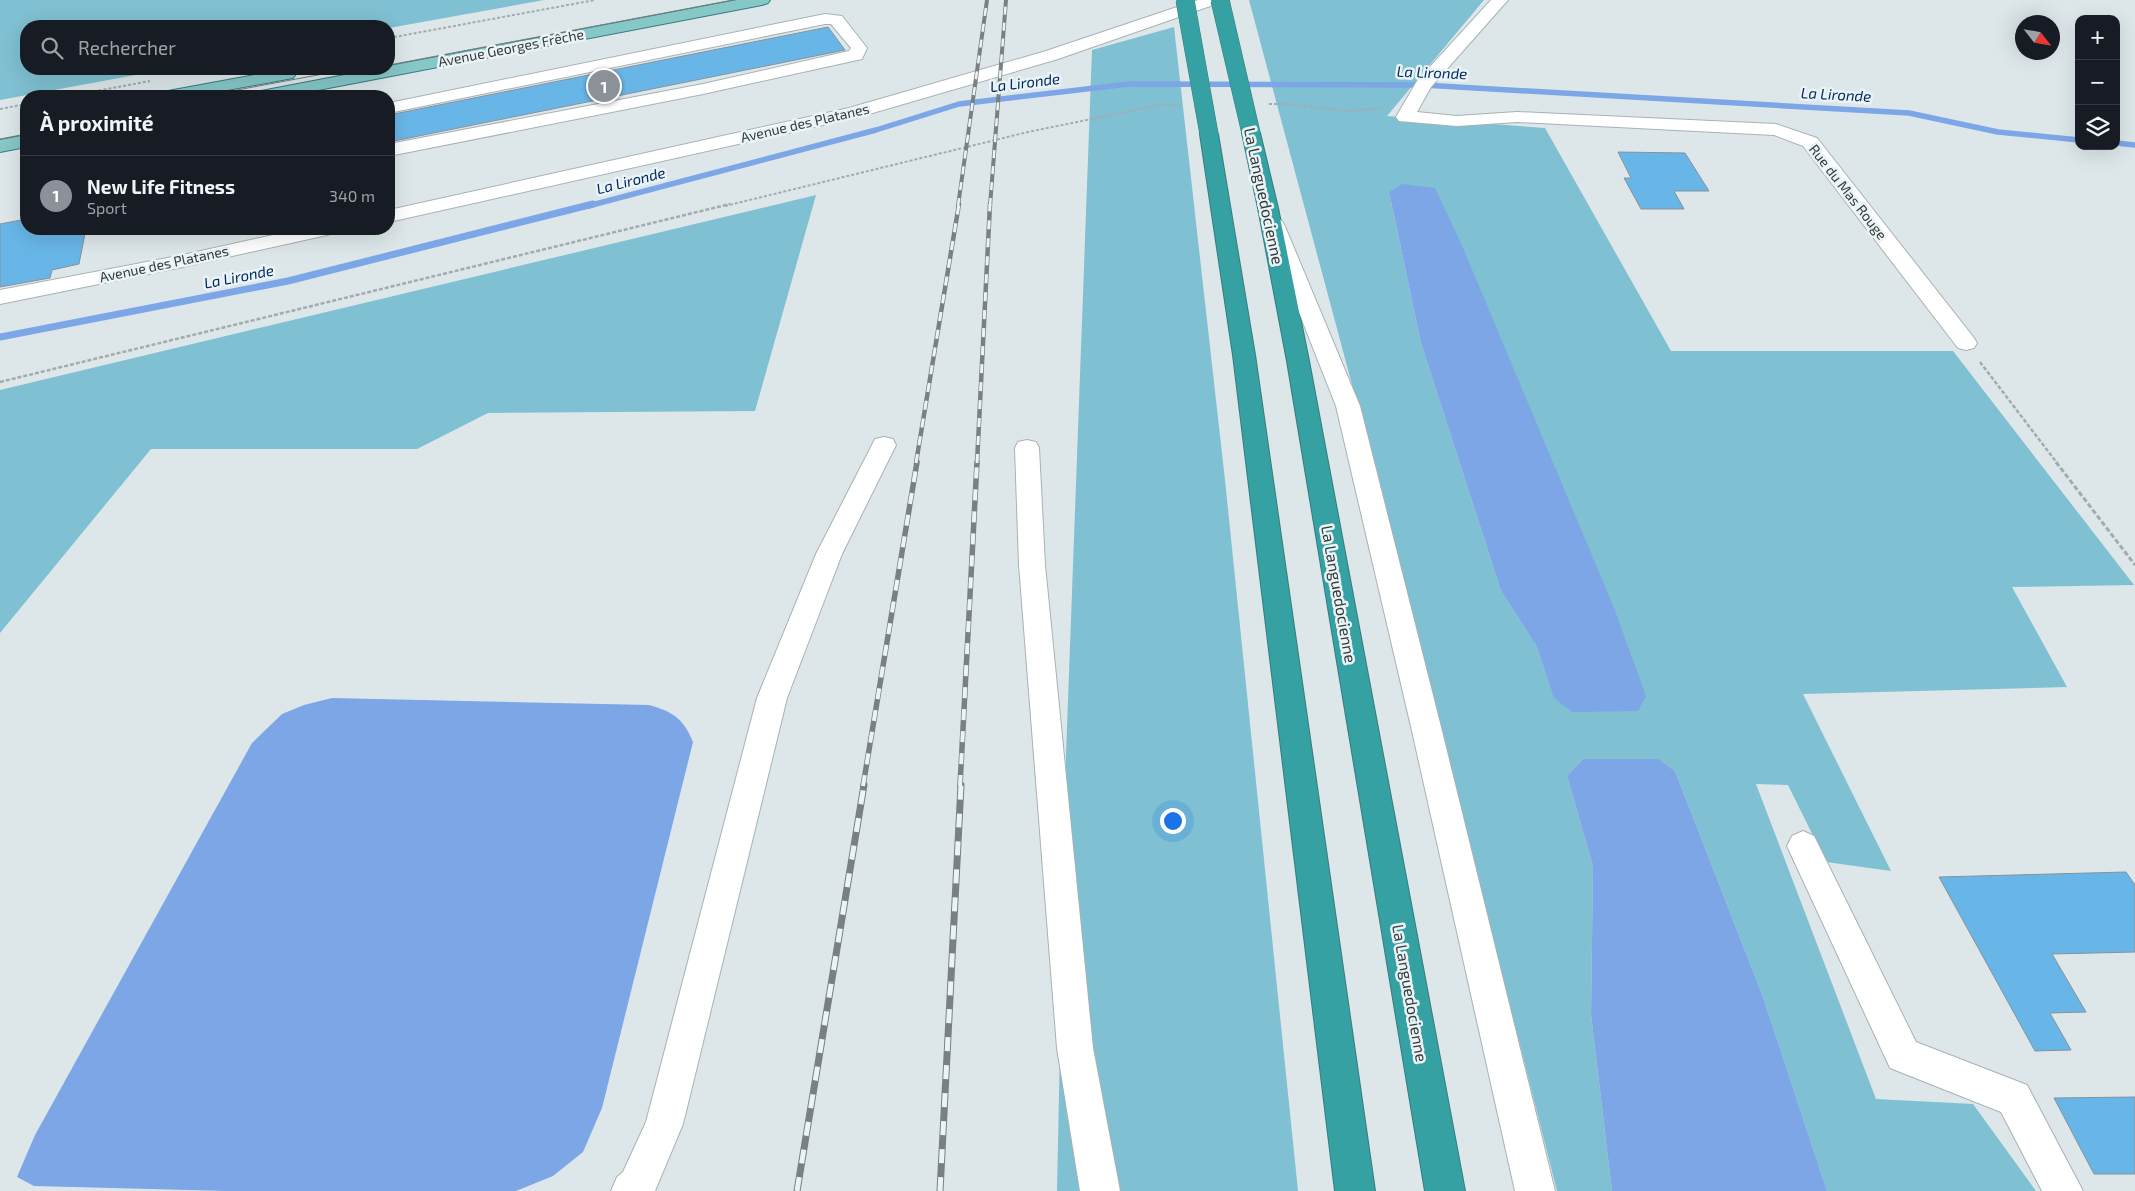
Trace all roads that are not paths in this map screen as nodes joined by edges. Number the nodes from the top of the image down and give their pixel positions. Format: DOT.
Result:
graph roads {
  1 [pos="680,0"];
  2 [pos="762,0"];
  3 [pos="1184,0"];
  4 [pos="1213,0"];
  5 [pos="1220,0"];
  6 [pos="1500,0"];
  7 [pos="563,22"];
  8 [pos="395,71"];
  9 [pos="282,75"];
  10 [pos="374,75"];
  11 [pos="201,90"];
  12 [pos="297,90"];
  13 [pos="519,102"];
  14 [pos="395,108"];
  15 [pos="20,142"];
  16 [pos="0,146"];
  17 [pos="395,148"];
  18 [pos="1268,208"];
  19 [pos="395,215"];
  20 [pos="286,235"];
  21 [pos="0,297"];
  22 [pos="1966,343"];
  23 [pos="884,445"];
  24 [pos="1028,448"];
  25 [pos="1803,846"];
  26 [pos="631,1191"];
  27 [pos="1100,1191"];
  28 [pos="1355,1191"];
  29 [pos="1445,1191"];
  30 [pos="1535,1191"];
  31 [pos="2063,1191"];
  1 -- 7 [label="main road, Avenue Georges Frêche"];
  2 -- 8 [label="main road, Avenue Georges Frêche"];
  3 -- 28 [label="highway, bridge"];
  4 -- 19 [label="street, Avenue des Platanes"];
  5 -- 18 [label="highway, La Languedocienne, bridge"];
  6 -- 22 [label="street, Rue du Mas Rouge"];
  9 -- 11 [label="main road"];
  10 -- 12 [label="main road, Avenue Georges Frêche"];
  13 -- 13 [label="street"];
  13 -- 14 [label="street"];
  13 -- 17 [label="street"];
  15 -- 16 [label="main road"];
  18 -- 29 [label="highway, La Languedocienne"];
  18 -- 30 [label="street"];
  20 -- 21 [label="street, Avenue des Platanes"];
  23 -- 26 [label="street"];
  24 -- 27 [label="street"];
  25 -- 31 [label="street"];
}
